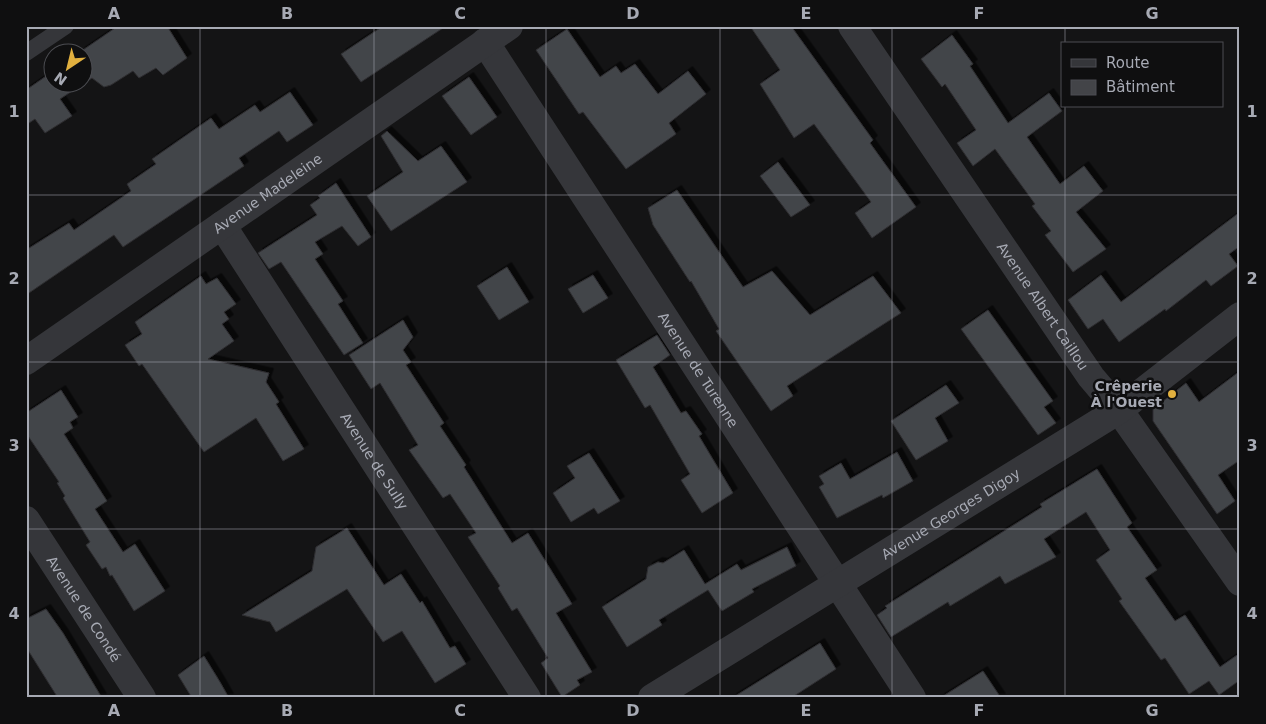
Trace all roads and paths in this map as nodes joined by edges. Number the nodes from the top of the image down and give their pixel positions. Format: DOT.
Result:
graph roads {
  1 [pos="66,26"];
  2 [pos="509,26"];
  3 [pos="852,26"];
  4 [pos="486,42"];
  5 [pos="26,53"];
  6 [pos="222,225"];
  7 [pos="1240,316"];
  8 [pos="26,361"];
  9 [pos="1119,410"];
  10 [pos="26,520"];
  11 [pos="1240,582"];
  12 [pos="838,584"];
  13 [pos="142,698"];
  14 [pos="527,698"];
  15 [pos="652,698"];
  16 [pos="912,698"];
  1 -- 5 [label="lane"];
  2 -- 4 [label="street, Avenue Madeleine"];
  3 -- 9 [label="street, Avenue Albert Caillou"];
  4 -- 6 [label="street, Avenue Madeleine"];
  4 -- 12 [label="street, Avenue de Turenne"];
  6 -- 8 [label="street, Avenue Madeleine"];
  6 -- 14 [label="street, Avenue de Sully"];
  7 -- 9 [label="street, Avenue Georges Digoy"];
  9 -- 11 [label="street, Avenue Albert Caillou"];
  9 -- 12 [label="street, Avenue Georges Digoy"];
  10 -- 13 [label="street, Avenue de Condé"];
  12 -- 15 [label="street, Avenue Georges Digoy"];
  12 -- 16 [label="street, Avenue de Turenne"];
}
